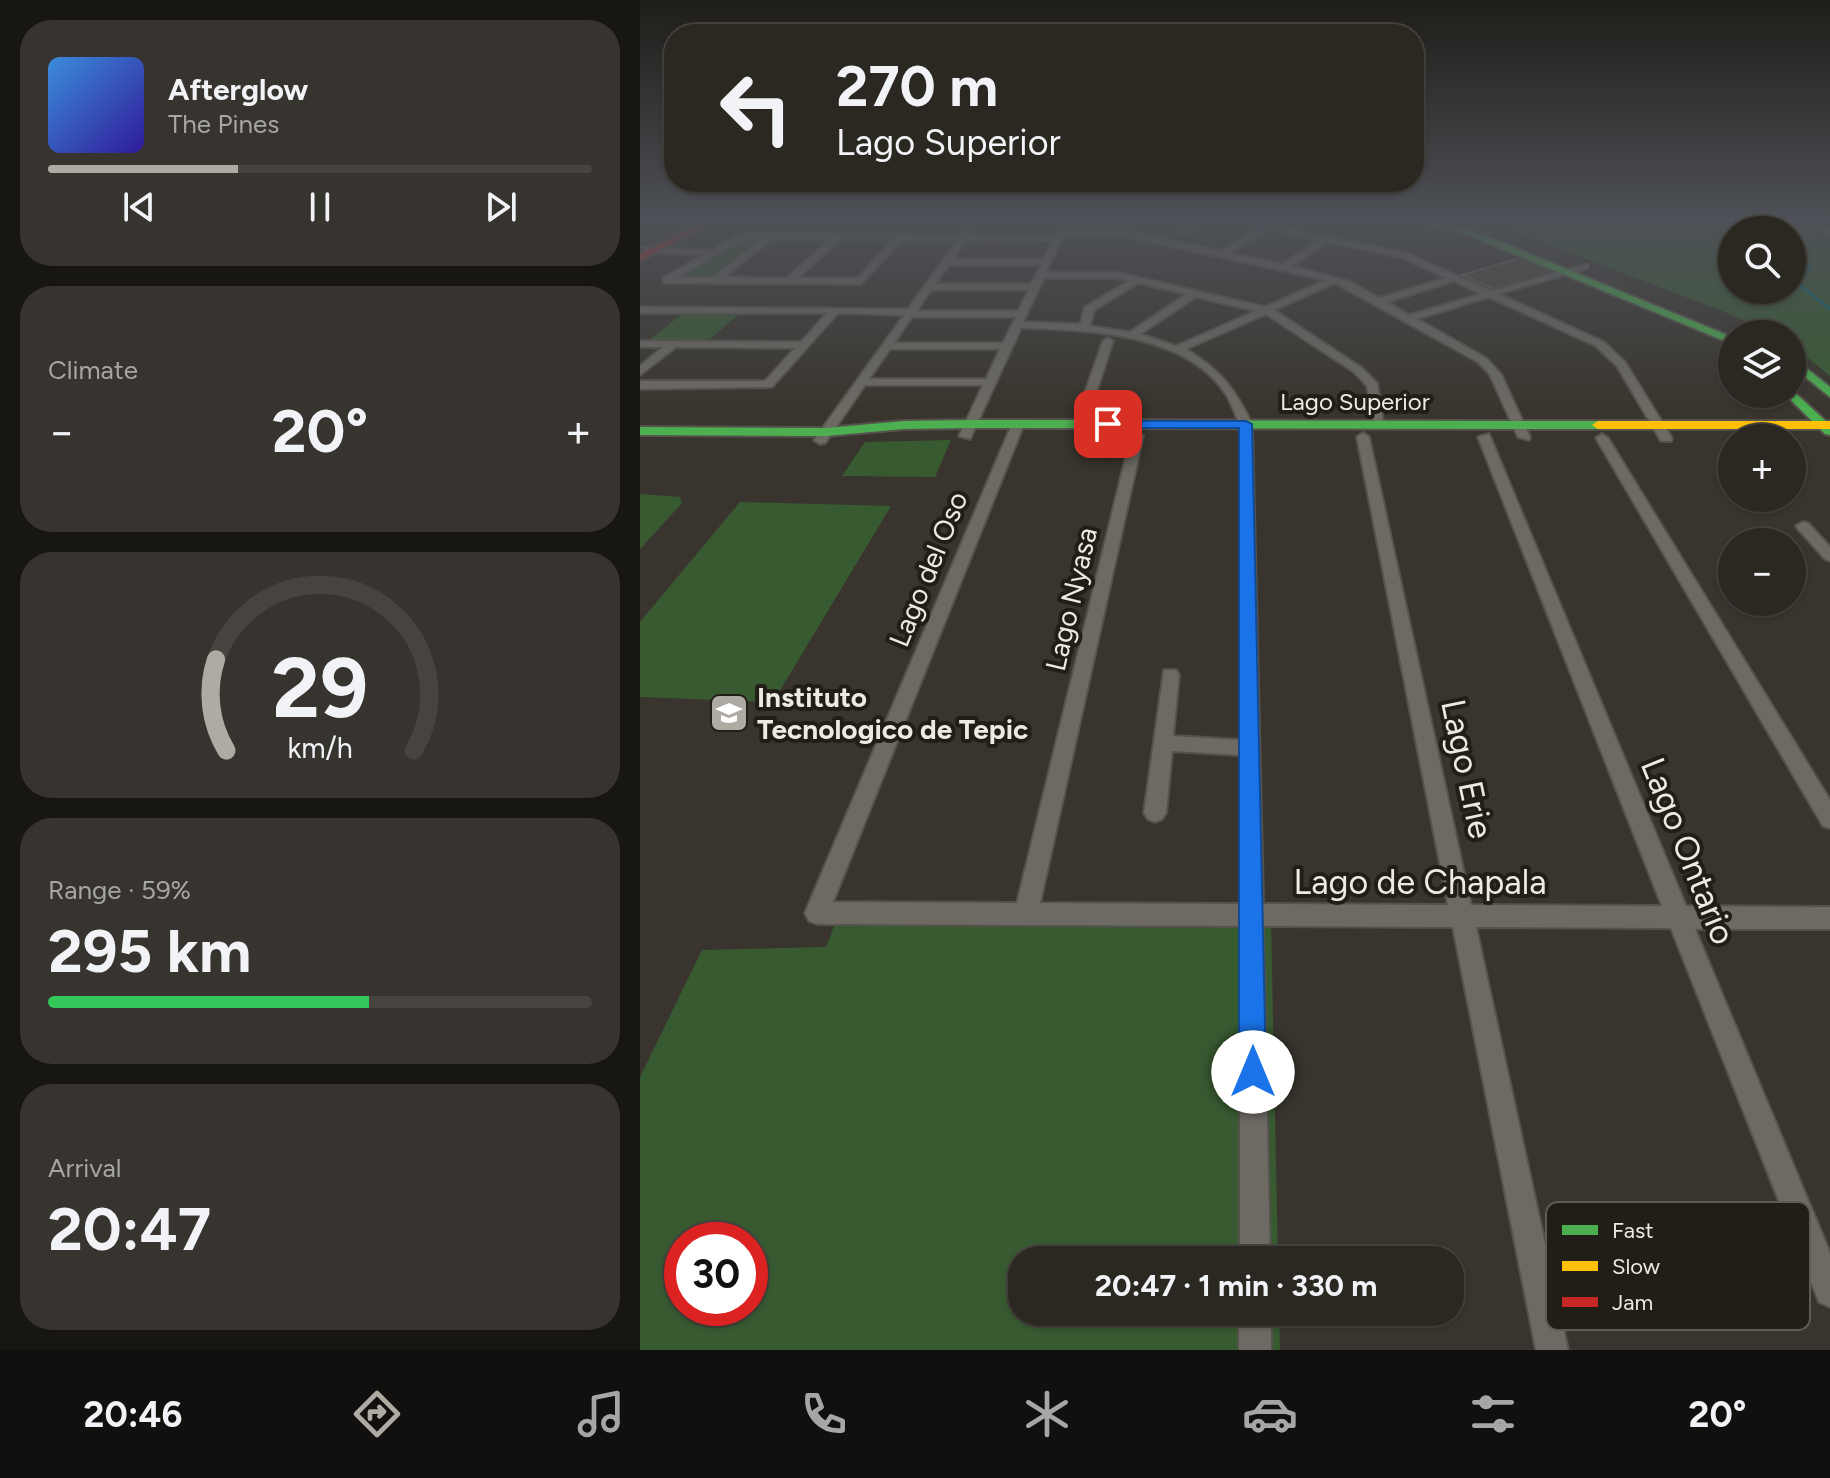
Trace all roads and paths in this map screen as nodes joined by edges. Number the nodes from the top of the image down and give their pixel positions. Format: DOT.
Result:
graph roads {
  1 [pos="932,283"];
  2 [pos="1036,283"];
  3 [pos="1131,283"];
  4 [pos="1154,283"];
  5 [pos="1327,283"];
  6 [pos="1340,283"];
  7 [pos="1438,283"];
  8 [pos="1466,283"];
  9 [pos="1528,283"];
  10 [pos="1592,283"];
  11 [pos="1627,283"];
  12 [pos="929,287"];
  13 [pos="1034,287"];
  14 [pos="1195,293"];
  15 [pos="1490,294"];
  16 [pos="1379,301"];
  17 [pos="640,310"];
  18 [pos="835,310"];
  19 [pos="1267,310"];
  20 [pos="909,314"];
  21 [pos="1409,318"];
  22 [pos="1019,320"];
  23 [pos="1719,320"];
  24 [pos="1084,328"];
  25 [pos="1132,335"];
  26 [pos="1718,335"];
  27 [pos="1108,341"];
  28 [pos="640,344"];
  29 [pos="659,345"];
  30 [pos="672,345"];
  31 [pos="804,345"];
  32 [pos="887,346"];
  33 [pos="1007,346"];
  34 [pos="1178,349"];
  35 [pos="640,360"];
  36 [pos="640,372"];
  37 [pos="1806,372"];
  38 [pos="861,382"];
  39 [pos="990,382"];
  40 [pos="640,385"];
  41 [pos="1830,393"];
  42 [pos="1806,408"];
  43 [pos="1080,424"];
  44 [pos="968,430"];
  45 [pos="1016,430"];
  46 [pos="1246,430"];
  47 [pos="1828,430"];
  48 [pos="640,431"];
  49 [pos="1372,431"];
  50 [pos="1520,431"];
  51 [pos="1663,432"];
  52 [pos="823,436"];
  53 [pos="1137,436"];
  54 [pos="1484,437"];
  55 [pos="1602,438"];
  56 [pos="640,439"];
  57 [pos="1803,526"];
  58 [pos="1830,556"];
  59 [pos="1170,675"];
  60 [pos="1162,743"];
  61 [pos="1250,748"];
  62 [pos="1155,813"];
  63 [pos="1830,819"];
  64 [pos="817,913"];
  65 [pos="1026,914"];
  66 [pos="1251,915"];
  67 [pos="1462,916"];
  68 [pos="1679,918"];
  69 [pos="1830,918"];
  70 [pos="1794,1202"];
  71 [pos="1810,1242"];
  72 [pos="1255,1246"];
  73 [pos="1830,1291"];
  74 [pos="1546,1321"];
  75 [pos="1255,1326"];
  76 [pos="1548,1330"];
  77 [pos="1255,1350"];
  78 [pos="1552,1350"];
  1 -- 12 [label="street"];
  2 -- 13 [label="street"];
  3 -- 24 [label="street"];
  4 -- 14 [label="street"];
  5 -- 19 [label="street"];
  6 -- 16 [label="street"];
  7 -- 16 [label="street"];
  8 -- 15 [label="street"];
  9 -- 15 [label="street"];
  10 -- 26 [label="street"];
  11 -- 23 [label="street"];
  12 -- 13 [label="street"];
  12 -- 20 [label="street"];
  13 -- 22 [label="street"];
  14 -- 19 [label="street"];
  14 -- 25 [label="street"];
  15 -- 21 [label="street"];
  15 -- 51 [label="street"];
  16 -- 21 [label="street"];
  17 -- 18 [label="street"];
  18 -- 20 [label="street"];
  18 -- 31 [label="street"];
  19 -- 34 [label="street"];
  19 -- 49 [label="street, Lago Erie"];
  20 -- 22 [label="street"];
  20 -- 32 [label="street"];
  21 -- 50 [label="street"];
  22 -- 24 [label="street"];
  22 -- 33 [label="street"];
  24 -- 25 [label="street"];
  25 -- 34 [label="street"];
  27 -- 43 [label="street"];
  28 -- 29 [label="street"];
  29 -- 30 [label="street"];
  29 -- 35 [label="street"];
  30 -- 31 [label="street"];
  30 -- 36 [label="street"];
  31 -- 40 [label="street"];
  32 -- 33 [label="street"];
  32 -- 38 [label="street"];
  33 -- 39 [label="street"];
  34 -- 46 [label="street"];
  37 -- 41 [label="street"];
  38 -- 39 [label="street"];
  38 -- 52 [label="street"];
  39 -- 44 [label="street"];
  42 -- 47 [label="street"];
  43 -- 45 [label="street, Lago Superior"];
  43 -- 46 [label="street, Lago Superior"];
  44 -- 45 [label="street, Lago Superior"];
  44 -- 52 [label="street, Lago Superior"];
  45 -- 53 [label="street, Lago Superior"];
  45 -- 64 [label="street, Lago del Oso"];
  46 -- 49 [label="street, Lago Superior"];
  46 -- 53 [label="street, Lago Superior"];
  46 -- 61 [label="street"];
  47 -- 51 [label="street, Lago Superior"];
  48 -- 52 [label="street, Lago Superior"];
  49 -- 50 [label="street, Lago Superior"];
  49 -- 54 [label="street, Lago Superior"];
  49 -- 67 [label="street, Lago Erie"];
  50 -- 51 [label="street, Lago Superior"];
  50 -- 54 [label="street, Lago Superior"];
  50 -- 55 [label="street, Lago Superior"];
  51 -- 55 [label="street, Lago Superior"];
  52 -- 56 [label="street, Lago Superior"];
  53 -- 65 [label="street, Lago Nyasa"];
  54 -- 68 [label="street, Lago Ontario"];
  55 -- 63 [label="street"];
  57 -- 58 [label="street"];
  59 -- 60 [label="street"];
  60 -- 61 [label="street"];
  60 -- 62 [label="street"];
  61 -- 66 [label="street"];
  64 -- 65 [label="street, Lago de Chapala"];
  65 -- 66 [label="street, Lago de Chapala"];
  66 -- 67 [label="street, Lago de Chapala"];
  66 -- 72 [label="street"];
  67 -- 68 [label="street, Lago de Chapala"];
  67 -- 74 [label="street, Lago Erie"];
  68 -- 69 [label="street, Lago de Chapala"];
  68 -- 70 [label="street, Lago Ontario"];
  71 -- 73 [label="street, Lago Ontario"];
  75 -- 77 [label="street"];
  76 -- 78 [label="street, Lago Erie"];
}
